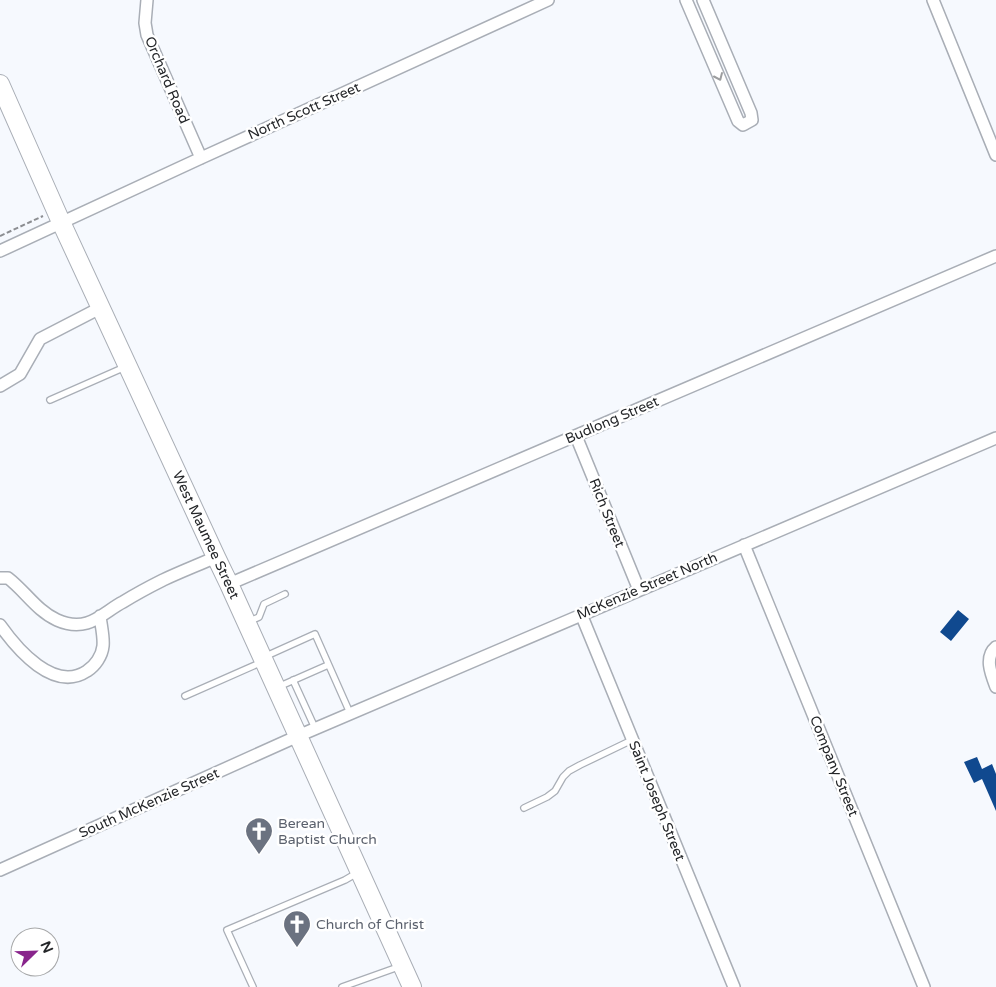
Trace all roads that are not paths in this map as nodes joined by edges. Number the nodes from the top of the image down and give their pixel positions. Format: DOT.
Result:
graph roads {
  1 [pos="147,0"];
  2 [pos="548,0"];
  3 [pos="686,0"];
  4 [pos="703,0"];
  5 [pos="934,0"];
  6 [pos="725,50"];
  7 [pos="710,57"];
  8 [pos="0,84"];
  9 [pos="996,155"];
  10 [pos="201,158"];
  11 [pos="61,222"];
  12 [pos="0,251"];
  13 [pos="996,256"];
  14 [pos="100,308"];
  15 [pos="127,366"];
  16 [pos="0,386"];
  17 [pos="50,400"];
  18 [pos="576,436"];
  19 [pos="996,438"];
  20 [pos="744,545"];
  21 [pos="216,558"];
  22 [pos="0,578"];
  23 [pos="229,584"];
  24 [pos="639,590"];
  25 [pos="285,594"];
  26 [pos="581,614"];
  27 [pos="100,616"];
  28 [pos="247,623"];
  29 [pos="0,625"];
  30 [pos="996,647"];
  31 [pos="263,660"];
  32 [pos="328,664"];
  33 [pos="293,680"];
  34 [pos="996,686"];
  35 [pos="276,688"];
  36 [pos="185,696"];
  37 [pos="350,713"];
  38 [pos="315,728"];
  39 [pos="298,736"];
  40 [pos="632,740"];
  41 [pos="524,808"];
  42 [pos="0,870"];
  43 [pos="359,872"];
  44 [pos="402,966"];
  45 [pos="253,987"];
  46 [pos="342,987"];
  47 [pos="412,987"];
  48 [pos="734,987"];
  49 [pos="924,987"];
  1 -- 10 [label="street, Orchard Road"];
  2 -- 10 [label="street, North Scott Street"];
  3 -- 7 [label="street"];
  4 -- 6 [label="street"];
  5 -- 9 [label="street"];
  6 -- 7 [label="street"];
  7 -- 6 [label="street, one-way"];
  8 -- 11 [label="main road, West Maumee Street"];
  10 -- 11 [label="street, North Scott Street"];
  11 -- 12 [label="street, North Scott Street"];
  11 -- 14 [label="main road, West Maumee Street"];
  13 -- 18 [label="street, Budlong Street"];
  14 -- 15 [label="main road, West Maumee Street"];
  14 -- 16 [label="street"];
  15 -- 17 [label="lane"];
  15 -- 21 [label="main road, West Maumee Street"];
  18 -- 23 [label="street, Budlong Street"];
  18 -- 24 [label="street, Rich Street"];
  19 -- 20 [label="street, McKenzie Street North"];
  20 -- 24 [label="street, McKenzie Street North"];
  20 -- 49 [label="street, Company Street"];
  21 -- 23 [label="main road, West Maumee Street"];
  21 -- 27 [label="street"];
  22 -- 27 [label="street"];
  23 -- 28 [label="main road, West Maumee Street"];
  24 -- 26 [label="street, McKenzie Street North"];
  25 -- 28 [label="lane"];
  26 -- 37 [label="street, McKenzie Street North"];
  26 -- 40 [label="street, Saint Joseph Street"];
  27 -- 29 [label="street"];
  28 -- 31 [label="main road, West Maumee Street"];
  30 -- 34 [label="street"];
  31 -- 32 [label="lane"];
  31 -- 35 [label="main road, West Maumee Street"];
  31 -- 36 [label="lane"];
  32 -- 33 [label="lane"];
  32 -- 37 [label="lane"];
  33 -- 35 [label="lane"];
  33 -- 38 [label="lane"];
  35 -- 39 [label="main road, West Maumee Street"];
  37 -- 38 [label="street, McKenzie Street North"];
  38 -- 39 [label="street, McKenzie Street North"];
  39 -- 42 [label="street, South McKenzie Street"];
  39 -- 43 [label="main road, West Maumee Street"];
  40 -- 41 [label="lane"];
  40 -- 48 [label="street, Saint Joseph Street"];
  43 -- 44 [label="main road, West Maumee Street"];
  43 -- 45 [label="lane"];
  44 -- 46 [label="lane"];
  44 -- 47 [label="main road, West Maumee Street"];
}
